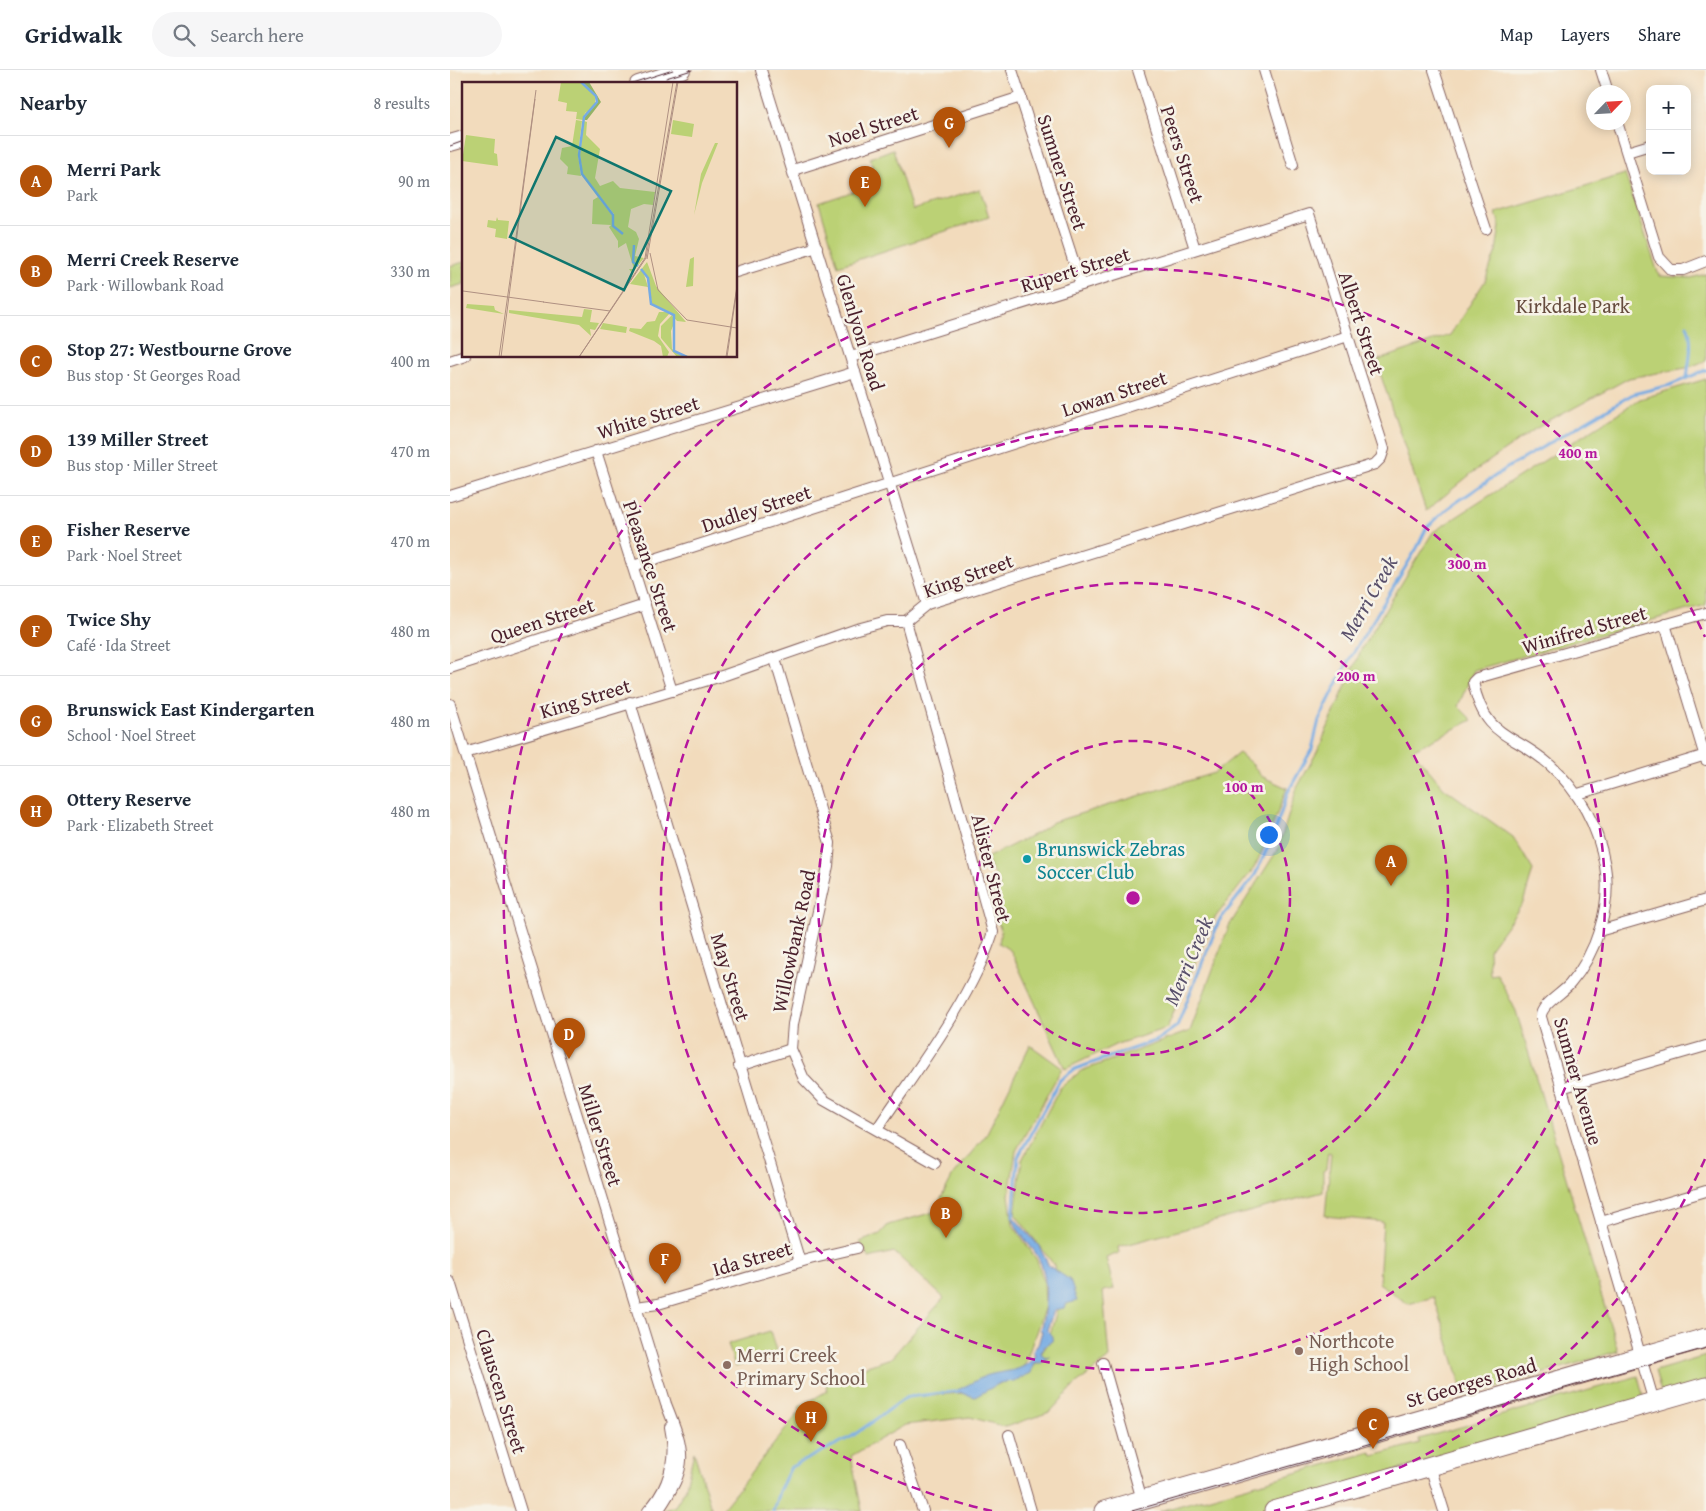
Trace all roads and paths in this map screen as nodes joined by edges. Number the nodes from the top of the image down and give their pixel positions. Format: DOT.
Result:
graph roads {
  1 [pos="682,70"];
  2 [pos="761,70"];
  3 [pos="1012,70"];
  4 [pos="1138,70"];
  5 [pos="1264,70"];
  6 [pos="1434,70"];
  7 [pos="1601,70"];
  8 [pos="644,82"];
  9 [pos="1606,85"];
  10 [pos="1021,97"];
  11 [pos="1620,130"];
  12 [pos="462,139"];
  13 [pos="450,143"];
  14 [pos="1646,146"];
  15 [pos="1627,152"];
  16 [pos="1293,165"];
  17 [pos="793,170"];
  18 [pos="1309,214"];
  19 [pos="1486,229"];
  20 [pos="817,247"];
  21 [pos="1195,249"];
  22 [pos="1706,261"];
  23 [pos="738,271"];
  24 [pos="1080,285"];
  25 [pos="1348,336"];
  26 [pos="462,357"];
  27 [pos="851,357"];
  28 [pos="450,361"];
  29 [pos="855,372"];
  30 [pos="1383,442"];
  31 [pos="596,451"];
  32 [pos="890,484"];
  33 [pos="450,496"];
  34 [pos="632,566"];
  35 [pos="927,604"];
  36 [pos="645,605"];
  37 [pos="1706,613"];
  38 [pos="906,621"];
  39 [pos="1666,624"];
  40 [pos="775,659"];
  41 [pos="450,668"];
  42 [pos="1473,682"];
  43 [pos="672,691"];
  44 [pos="630,702"];
  45 [pos="450,704"];
  46 [pos="465,753"];
  47 [pos="1706,756"];
  48 [pos="1578,794"];
  49 [pos="1706,900"];
  50 [pos="1599,931"];
  51 [pos="1706,1046"];
  52 [pos="791,1049"];
  53 [pos="739,1066"];
  54 [pos="1561,1088"];
  55 [pos="877,1129"];
  56 [pos="935,1163"];
  57 [pos="1706,1191"];
  58 [pos="1601,1222"];
  59 [pos="857,1248"];
  60 [pos="800,1262"];
  61 [pos="450,1282"];
  62 [pos="637,1310"];
  63 [pos="1706,1338"];
  64 [pos="1641,1357"];
  65 [pos="1103,1363"];
  66 [pos="1706,1387"];
  67 [pos="1654,1402"];
  68 [pos="666,1404"];
  69 [pos="1009,1435"];
  70 [pos="900,1445"];
  71 [pos="1430,1466"];
  72 [pos="1314,1505"];
  73 [pos="1146,1507"];
  74 [pos="521,1511"];
  75 [pos="648,1511"];
  76 [pos="658,1511"];
  77 [pos="922,1511"];
  78 [pos="1031,1511"];
  79 [pos="1104,1511"];
  80 [pos="1274,1511"];
  81 [pos="1444,1511"];
  1 -- 8 [label="main road"];
  2 -- 17 [label="street, Glenlyon Road"];
  3 -- 10 [label="street, Sumner Street"];
  4 -- 21 [label="street, Peers Street"];
  5 -- 16 [label="street"];
  6 -- 19 [label="street"];
  7 -- 9 [label="street"];
  10 -- 17 [label="street, Noel Street"];
  10 -- 24 [label="street, Sumner Street"];
  11 -- 15 [label="street"];
  12 -- 13 [label="main road"];
  14 -- 15 [label="street"];
  15 -- 22 [label="street"];
  17 -- 20 [label="street, Glenlyon Road"];
  18 -- 21 [label="street, Rupert Street"];
  18 -- 25 [label="street, Albert Street"];
  20 -- 23 [label="street"];
  20 -- 27 [label="street, Glenlyon Road"];
  21 -- 24 [label="street, Rupert Street"];
  24 -- 27 [label="street, Rupert Street"];
  25 -- 30 [label="street, Albert Street"];
  25 -- 32 [label="street, Lowan Street"];
  26 -- 28 [label="street"];
  27 -- 29 [label="street, Glenlyon Road"];
  29 -- 31 [label="street, White Street"];
  29 -- 32 [label="street, Glenlyon Road"];
  30 -- 35 [label="street, King Street"];
  31 -- 33 [label="street, White Street"];
  31 -- 34 [label="street, Pleasance Street"];
  32 -- 34 [label="street, Dudley Street"];
  32 -- 35 [label="street, Glenlyon Road"];
  34 -- 36 [label="street, Pleasance Street"];
  35 -- 38 [label="street, King Street"];
  36 -- 41 [label="street, Queen Street"];
  36 -- 43 [label="street, Pleasance Street"];
  37 -- 39 [label="street, Winifred Street"];
  38 -- 40 [label="street, King Street"];
  38 -- 55 [label="street, Alister Street"];
  39 -- 42 [label="street, Winifred Street"];
  39 -- 47 [label="street"];
  40 -- 43 [label="street, King Street"];
  40 -- 52 [label="street, Willowbank Road"];
  42 -- 48 [label="street, Sumner Avenue"];
  43 -- 44 [label="street, King Street"];
  44 -- 46 [label="street, King Street"];
  44 -- 53 [label="street, May Street"];
  45 -- 46 [label="street, Miller Street"];
  46 -- 62 [label="street, Miller Street"];
  47 -- 48 [label="street"];
  48 -- 50 [label="street, Sumner Avenue"];
  49 -- 50 [label="street"];
  50 -- 54 [label="street, Sumner Avenue"];
  51 -- 54 [label="street"];
  52 -- 53 [label="street"];
  52 -- 55 [label="street, Willowbank Road"];
  53 -- 60 [label="street, May Street"];
  54 -- 58 [label="street, Sumner Avenue"];
  55 -- 56 [label="street, Willowbank Road"];
  57 -- 58 [label="street"];
  58 -- 64 [label="street, Sumner Avenue"];
  59 -- 60 [label="street, Ida Street"];
  60 -- 62 [label="street, Ida Street"];
  61 -- 74 [label="street, Clauscen Street"];
  62 -- 68 [label="street, Miller Street"];
  63 -- 64 [label="highway, St Georges Road"];
  64 -- 67 [label="street, Sumner Avenue"];
  64 -- 73 [label="highway, St Georges Road"];
  65 -- 73 [label="street"];
  66 -- 67 [label="highway"];
  67 -- 71 [label="highway"];
  68 -- 75 [label="street, Miller Street"];
  68 -- 76 [label="street, Miller Street"];
  69 -- 78 [label="street"];
  70 -- 77 [label="street"];
  71 -- 72 [label="highway"];
  71 -- 81 [label="street"];
  72 -- 80 [label="highway"];
  73 -- 79 [label="highway, St Georges Road"];
}
